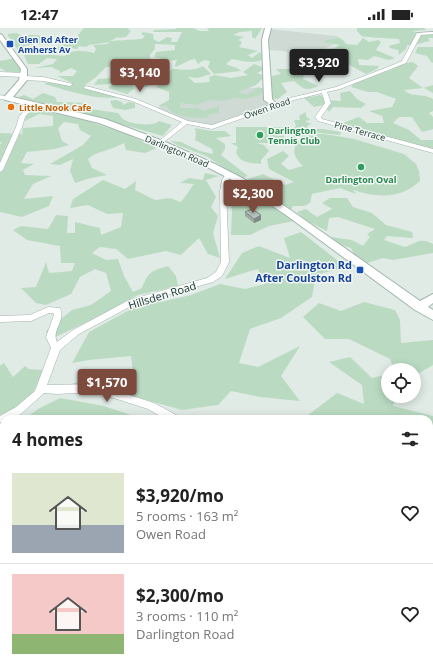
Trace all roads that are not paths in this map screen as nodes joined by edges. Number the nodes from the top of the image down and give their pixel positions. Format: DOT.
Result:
graph roads {
  1 [pos="268,28"];
  2 [pos="433,32"];
  3 [pos="0,36"];
  4 [pos="0,74"];
  5 [pos="24,76"];
  6 [pos="70,84"];
  7 [pos="86,88"];
  8 [pos="324,91"];
  9 [pos="4,98"];
  10 [pos="33,104"];
  11 [pos="274,105"];
  12 [pos="186,122"];
  13 [pos="160,144"];
  14 [pos="433,151"];
  15 [pos="0,170"];
  16 [pos="228,175"];
  17 [pos="433,298"];
  18 [pos="428,310"];
  19 [pos="0,319"];
  20 [pos="56,348"];
  21 [pos="41,389"];
  22 [pos="10,415"];
  23 [pos="167,415"];
  1 -- 11 [label="street"];
  2 -- 8 [label="street, Owen Road"];
  3 -- 5 [label="street"];
  4 -- 5 [label="street"];
  5 -- 6 [label="street"];
  5 -- 9 [label="street"];
  7 -- 12 [label="street, Owen Road"];
  8 -- 11 [label="street, Owen Road"];
  8 -- 14 [label="street, Pine Terrace"];
  9 -- 10 [label="street, Darlington Road"];
  10 -- 13 [label="street, Darlington Road"];
  10 -- 15 [label="street"];
  11 -- 12 [label="street, Owen Road"];
  12 -- 13 [label="street"];
  13 -- 16 [label="street, Darlington Road"];
  16 -- 18 [label="street, Darlington Road"];
  16 -- 20 [label="street, Hillsden Road"];
  17 -- 18 [label="street"];
  19 -- 20 [label="street"];
  20 -- 21 [label="street"];
  21 -- 22 [label="street"];
  21 -- 23 [label="street"];
}
